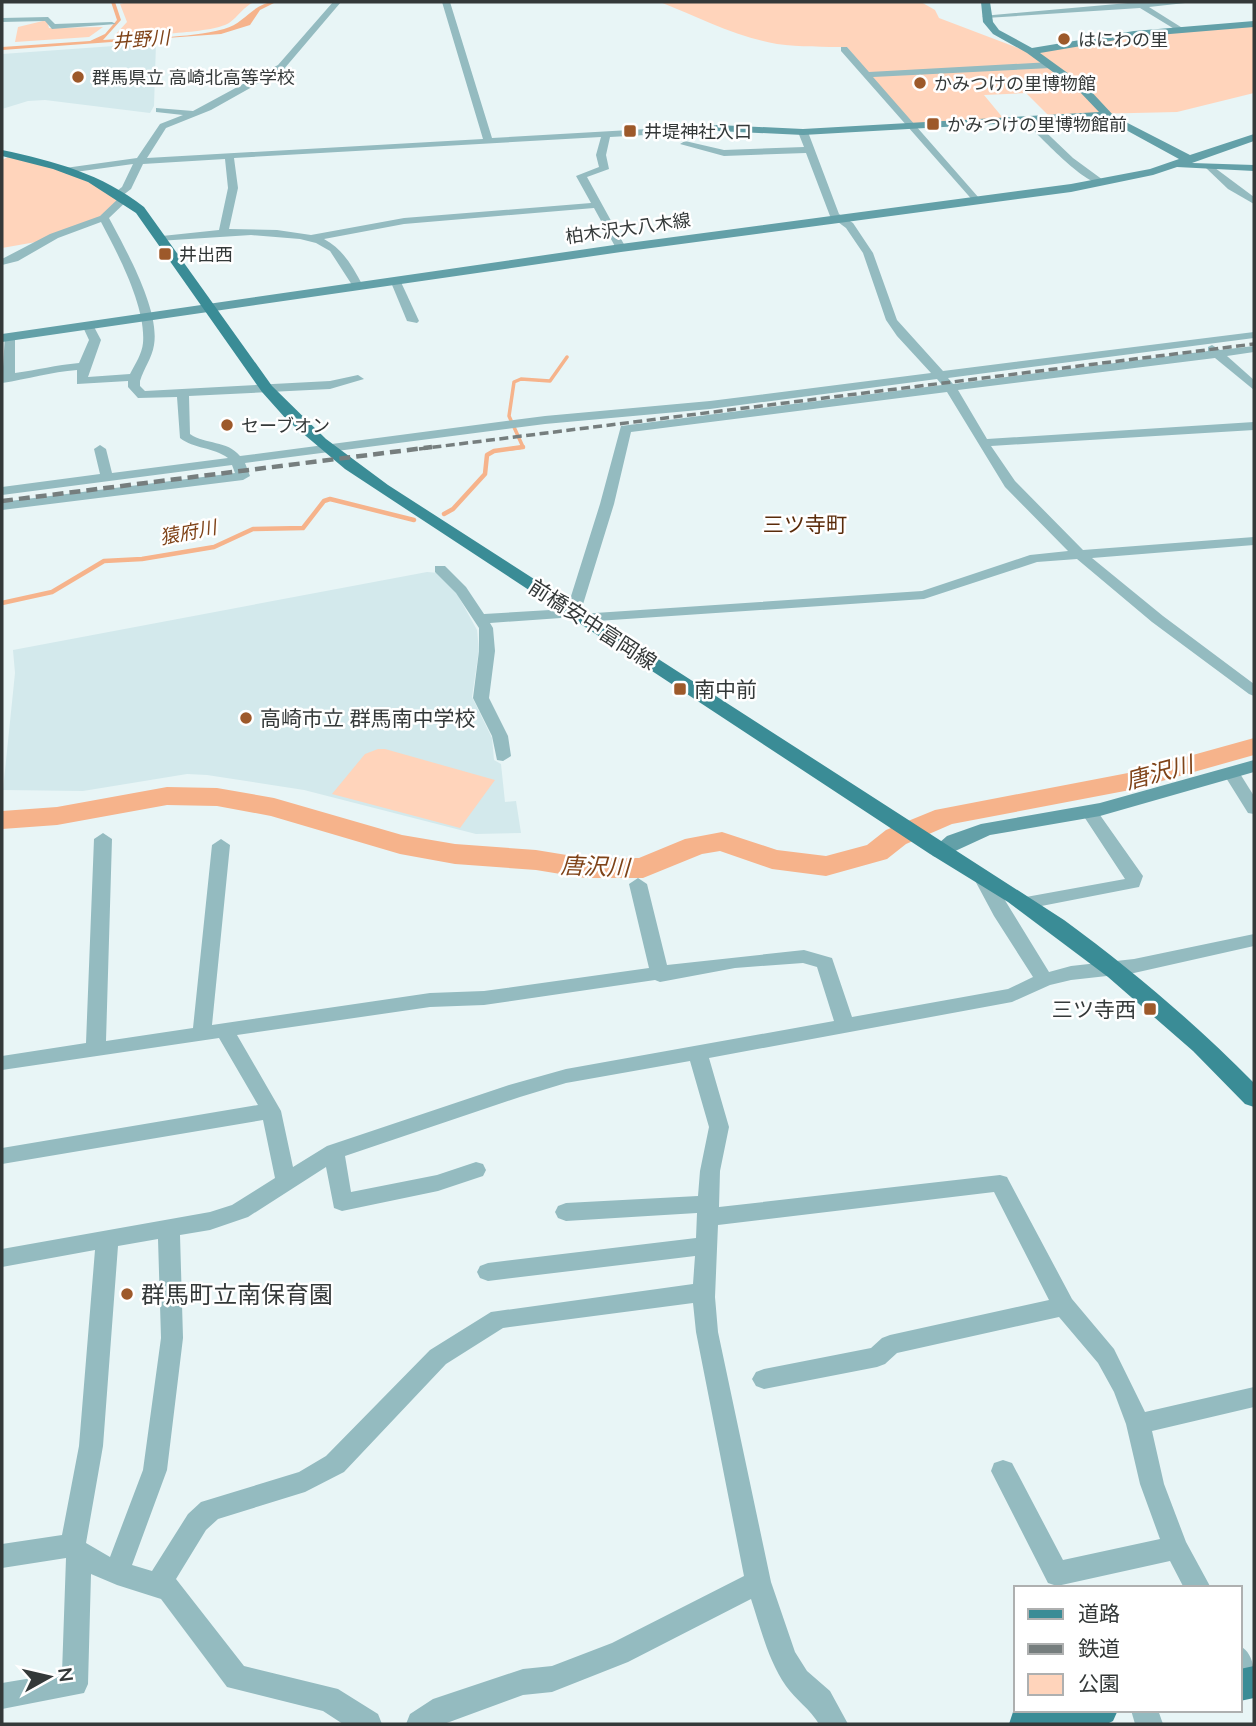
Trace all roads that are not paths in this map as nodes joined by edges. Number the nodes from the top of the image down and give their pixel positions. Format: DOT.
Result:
graph roads {
  1 [pos="337,2"];
  2 [pos="446,2"];
  3 [pos="985,2"];
  4 [pos="1190,2"];
  5 [pos="1139,4"];
  6 [pos="986,16"];
  7 [pos="2,20"];
  8 [pos="1254,24"];
  9 [pos="111,25"];
  10 [pos="1181,31"];
  11 [pos="844,48"];
  12 [pos="1031,51"];
  13 [pos="1051,65"];
  14 [pos="868,75"];
  15 [pos="159,110"];
  16 [pos="195,114"];
  17 [pos="1106,115"];
  18 [pos="1028,120"];
  19 [pos="909,127"];
  20 [pos="717,128"];
  21 [pos="803,132"];
  22 [pos="605,134"];
  23 [pos="1254,137"];
  24 [pos="488,140"];
  25 [pos="685,144"];
  26 [pos="810,150"];
  27 [pos="2,153"];
  28 [pos="229,155"];
  29 [pos="140,161"];
  30 [pos="1184,162"];
  31 [pos="1211,168"];
  32 [pos="1254,168"];
  33 [pos="68,170"];
  34 [pos="1100,182"];
  35 [pos="122,196"];
  36 [pos="975,200"];
  37 [pos="1254,201"];
  38 [pos="598,205"];
  39 [pos="104,218"];
  40 [pos="840,218"];
  41 [pos="223,234"];
  42 [pos="312,238"];
  43 [pos="162,239"];
  44 [pos="621,248"];
  45 [pos="2,261"];
  46 [pos="395,280"];
  47 [pos="358,286"];
  48 [pos="207,308"];
  49 [pos="146,317"];
  50 [pos="413,321"];
  51 [pos="88,325"];
  52 [pos="1254,335"];
  53 [pos="5,337"];
  54 [pos="1203,342"];
  55 [pos="1254,349"];
  56 [pos="1217,354"];
  57 [pos="84,366"];
  58 [pos="938,375"];
  59 [pos="134,377"];
  60 [pos="5,378"];
  61 [pos="358,379"];
  62 [pos="1254,386"];
  63 [pos="950,388"];
  64 [pos="269,389"];
  65 [pos="183,394"];
  66 [pos="635,412"];
  67 [pos="1254,426"];
  68 [pos="644,427"];
  69 [pos="985,443"];
  70 [pos="100,449"];
  71 [pos="327,449"];
  72 [pos="239,461"];
  73 [pos="107,478"];
  74 [pos="2,491"];
  75 [pos="2,506"];
  76 [pos="1254,541"];
  77 [pos="1080,554"];
  78 [pos="440,569"];
  79 [pos="577,615"];
  80 [pos="482,619"];
  81 [pos="1254,691"];
  82 [pos="503,756"];
  83 [pos="1254,766"];
  84 [pos="1231,773"];
  85 [pos="1254,809"];
  86 [pos="1089,812"];
  87 [pos="103,839"];
  88 [pos="221,845"];
  89 [pos="940,851"];
  90 [pos="981,875"];
  91 [pos="638,884"];
  92 [pos="1026,903"];
  93 [pos="1254,940"];
  94 [pos="1112,969"];
  95 [pos="660,975"];
  96 [pos="1044,980"];
  97 [pos="845,1025"];
  98 [pos="225,1031"];
  99 [pos="202,1033"];
  100 [pos="96,1047"];
  101 [pos="698,1051"];
  102 [pos="2,1063"];
  103 [pos="1254,1098"];
  104 [pos="271,1111"];
  105 [pos="334,1152"];
  106 [pos="2,1156"];
  107 [pos="477,1170"];
  108 [pos="286,1181"];
  109 [pos="709,1211"];
  110 [pos="566,1212"];
  111 [pos="169,1230"];
  112 [pos="107,1241"];
  113 [pos="708,1246"];
  114 [pos="2,1258"];
  115 [pos="488,1272"];
  116 [pos="705,1292"];
  117 [pos="1064,1306"];
  118 [pos="764,1379"];
  119 [pos="1254,1396"];
  120 [pos="1138,1424"];
  121 [pos="1003,1471"];
  122 [pos="1176,1548"];
  123 [pos="76,1550"];
  124 [pos="2,1556"];
  125 [pos="117,1573"];
  126 [pos="758,1582"];
  127 [pos="158,1585"];
  128 [pos="1197,1586"];
  129 [pos="1242,1662"];
  130 [pos="1254,1683"];
  131 [pos="2,1696"];
  132 [pos="1091,1712"];
  133 [pos="368,1724"];
  134 [pos="420,1724"];
  135 [pos="834,1724"];
  136 [pos="1025,1724"];
  1 -- 16 [label="street"];
  2 -- 24 [label="street"];
  3 -- 6 [label="street"];
  4 -- 5 [label="street"];
  5 -- 6 [label="street"];
  5 -- 10 [label="street"];
  6 -- 12 [label="street"];
  7 -- 9 [label="street"];
  8 -- 10 [label="street"];
  10 -- 12 [label="street"];
  11 -- 14 [label="street"];
  12 -- 13 [label="street"];
  13 -- 14 [label="street"];
  13 -- 17 [label="street"];
  14 -- 19 [label="street"];
  15 -- 16 [label="street"];
  16 -- 29 [label="street"];
  17 -- 18 [label="street"];
  17 -- 30 [label="street"];
  18 -- 19 [label="street"];
  18 -- 34 [label="street"];
  19 -- 21 [label="street"];
  19 -- 36 [label="street"];
  20 -- 21 [label="street"];
  20 -- 22 [label="street"];
  21 -- 26 [label="street"];
  22 -- 24 [label="street"];
  22 -- 38 [label="street"];
  23 -- 30 [label="street, 柏木沢大八木線"];
  24 -- 28 [label="street"];
  25 -- 26 [label="street"];
  26 -- 40 [label="street"];
  27 -- 33 [label="main road, 前橋安中富岡線"];
  28 -- 29 [label="street"];
  28 -- 41 [label="street"];
  29 -- 33 [label="street"];
  29 -- 35 [label="street"];
  30 -- 31 [label="street"];
  30 -- 34 [label="street, 柏木沢大八木線"];
  31 -- 32 [label="street"];
  31 -- 37 [label="street"];
  33 -- 35 [label="main road, 前橋安中富岡線"];
  34 -- 36 [label="street, 柏木沢大八木線"];
  35 -- 39 [label="street"];
  35 -- 43 [label="main road, 前橋安中富岡線"];
  36 -- 40 [label="street, 柏木沢大八木線"];
  38 -- 42 [label="street"];
  38 -- 44 [label="street"];
  39 -- 45 [label="street"];
  39 -- 49 [label="street"];
  40 -- 44 [label="street, 柏木沢大八木線"];
  40 -- 58 [label="street"];
  41 -- 42 [label="street"];
  41 -- 43 [label="street"];
  42 -- 47 [label="street"];
  43 -- 48 [label="main road, 前橋安中富岡線"];
  44 -- 46 [label="street, 柏木沢大八木線"];
  46 -- 47 [label="street, 柏木沢大八木線"];
  46 -- 50 [label="street"];
  47 -- 48 [label="street, 柏木沢大八木線"];
  48 -- 49 [label="street, 柏木沢大八木線"];
  48 -- 64 [label="main road, 前橋安中富岡線"];
  49 -- 51 [label="street, 柏木沢大八木線"];
  49 -- 59 [label="street"];
  51 -- 53 [label="street, 柏木沢大八木線"];
  51 -- 57 [label="street"];
  52 -- 54 [label="street"];
  53 -- 60 [label="street"];
  54 -- 56 [label="street"];
  54 -- 58 [label="street"];
  55 -- 56 [label="street"];
  56 -- 62 [label="street"];
  56 -- 63 [label="street"];
  57 -- 59 [label="street"];
  57 -- 60 [label="street"];
  58 -- 63 [label="street"];
  58 -- 66 [label="street"];
  59 -- 65 [label="street"];
  61 -- 64 [label="street"];
  63 -- 68 [label="street"];
  63 -- 69 [label="street"];
  64 -- 65 [label="street"];
  64 -- 71 [label="main road, 前橋安中富岡線"];
  65 -- 72 [label="street"];
  66 -- 68 [label="street"];
  66 -- 71 [label="street"];
  67 -- 69 [label="street"];
  68 -- 79 [label="street"];
  69 -- 77 [label="street"];
  70 -- 73 [label="street"];
  71 -- 72 [label="street"];
  71 -- 79 [label="main road, 前橋安中富岡線"];
  72 -- 73 [label="street"];
  72 -- 75 [label="street"];
  73 -- 74 [label="street"];
  76 -- 77 [label="street"];
  77 -- 79 [label="street"];
  77 -- 81 [label="street"];
  78 -- 80 [label="street"];
  79 -- 80 [label="street"];
  79 -- 89 [label="main road, 前橋安中富岡線"];
  80 -- 82 [label="street"];
  83 -- 84 [label="street"];
  84 -- 85 [label="street"];
  84 -- 86 [label="street"];
  86 -- 89 [label="street"];
  86 -- 92 [label="street"];
  87 -- 100 [label="street"];
  88 -- 99 [label="street"];
  89 -- 90 [label="main road, 前橋安中富岡線"];
  90 -- 92 [label="main road, 前橋安中富岡線"];
  90 -- 96 [label="street"];
  91 -- 95 [label="street"];
  92 -- 94 [label="main road, 前橋安中富岡線"];
  93 -- 94 [label="street"];
  94 -- 96 [label="street"];
  94 -- 103 [label="main road, 前橋安中富岡線"];
  95 -- 97 [label="street"];
  95 -- 98 [label="street"];
  96 -- 97 [label="street"];
  97 -- 101 [label="street"];
  98 -- 99 [label="street"];
  98 -- 104 [label="street"];
  99 -- 100 [label="street"];
  100 -- 102 [label="street"];
  101 -- 105 [label="street"];
  101 -- 109 [label="street"];
  104 -- 106 [label="street"];
  104 -- 108 [label="street"];
  105 -- 107 [label="street"];
  105 -- 108 [label="street"];
  108 -- 111 [label="street"];
  109 -- 110 [label="street"];
  109 -- 113 [label="street"];
  109 -- 117 [label="street"];
  111 -- 112 [label="street"];
  111 -- 125 [label="street"];
  112 -- 114 [label="street"];
  112 -- 123 [label="street"];
  113 -- 115 [label="street"];
  113 -- 116 [label="street"];
  116 -- 126 [label="street"];
  116 -- 127 [label="street"];
  117 -- 118 [label="street"];
  117 -- 120 [label="street"];
  119 -- 120 [label="street"];
  120 -- 122 [label="street"];
  121 -- 122 [label="street"];
  122 -- 128 [label="street"];
  123 -- 124 [label="street"];
  123 -- 125 [label="street"];
  123 -- 131 [label="street"];
  125 -- 127 [label="street"];
  126 -- 134 [label="street"];
  126 -- 135 [label="street"];
  127 -- 133 [label="street"];
  129 -- 130 [label="street"];
  132 -- 136 [label="main road"];
}
